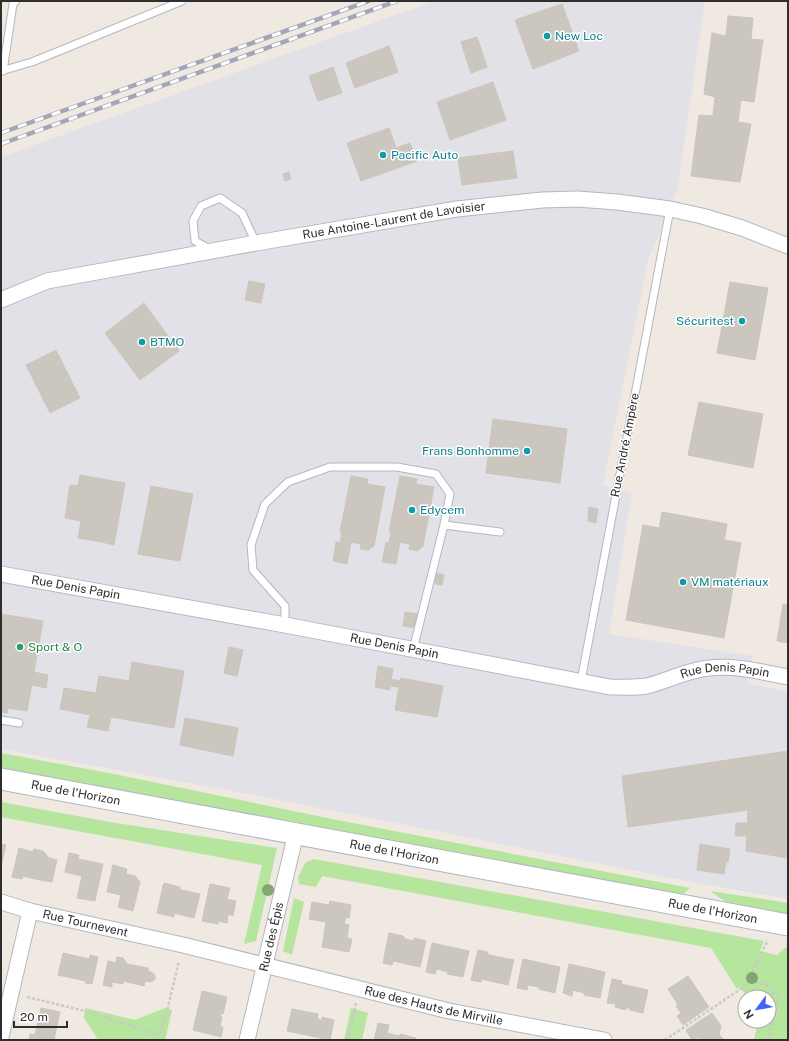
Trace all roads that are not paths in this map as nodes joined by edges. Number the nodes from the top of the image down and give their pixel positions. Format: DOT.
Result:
graph roads {
  1 [pos="16,1"];
  2 [pos="182,1"];
  3 [pos="2,71"];
  4 [pos="670,209"];
  5 [pos="256,243"];
  6 [pos="788,246"];
  7 [pos="212,251"];
  8 [pos="1,300"];
  9 [pos="444,525"];
  10 [pos="500,532"];
  11 [pos="1,574"];
  12 [pos="285,625"];
  13 [pos="413,650"];
  14 [pos="788,677"];
  15 [pos="580,681"];
  16 [pos="1,720"];
  17 [pos="19,723"];
  18 [pos="1,779"];
  19 [pos="296,833"];
  20 [pos="1,902"];
  21 [pos="30,911"];
  22 [pos="788,925"];
  23 [pos="265,965"];
  24 [pos="1,1037"];
  25 [pos="247,1040"];
  26 [pos="604,1040"];
  1 -- 3 [label="lane"];
  2 -- 3 [label="lane"];
  4 -- 5 [label="street, Rue Antoine-Laurent de Lavoisier"];
  4 -- 6 [label="street, Rue Antoine-Laurent de Lavoisier"];
  4 -- 15 [label="lane, Rue André Ampère"];
  5 -- 7 [label="street, Rue Antoine-Laurent de Lavoisier"];
  5 -- 7 [label="lane"];
  7 -- 8 [label="street, Rue Antoine-Laurent de Lavoisier"];
  9 -- 10 [label="lane"];
  9 -- 12 [label="lane"];
  9 -- 13 [label="lane"];
  11 -- 12 [label="street, Rue Denis Papin"];
  12 -- 13 [label="street, Rue Denis Papin"];
  13 -- 15 [label="street, Rue Denis Papin"];
  14 -- 15 [label="street, Rue Denis Papin"];
  16 -- 17 [label="lane"];
  18 -- 19 [label="main road, Rue de l'Horizon"];
  19 -- 22 [label="main road, Rue de l'Horizon"];
  19 -- 23 [label="street, Rue des Épis"];
  20 -- 21 [label="street"];
  21 -- 23 [label="street, Rue Tournevent"];
  21 -- 24 [label="street, Rue Tournevent"];
  23 -- 25 [label="street, Rue des Épis"];
  23 -- 26 [label="street, Rue des Hauts de Mirville"];
}
